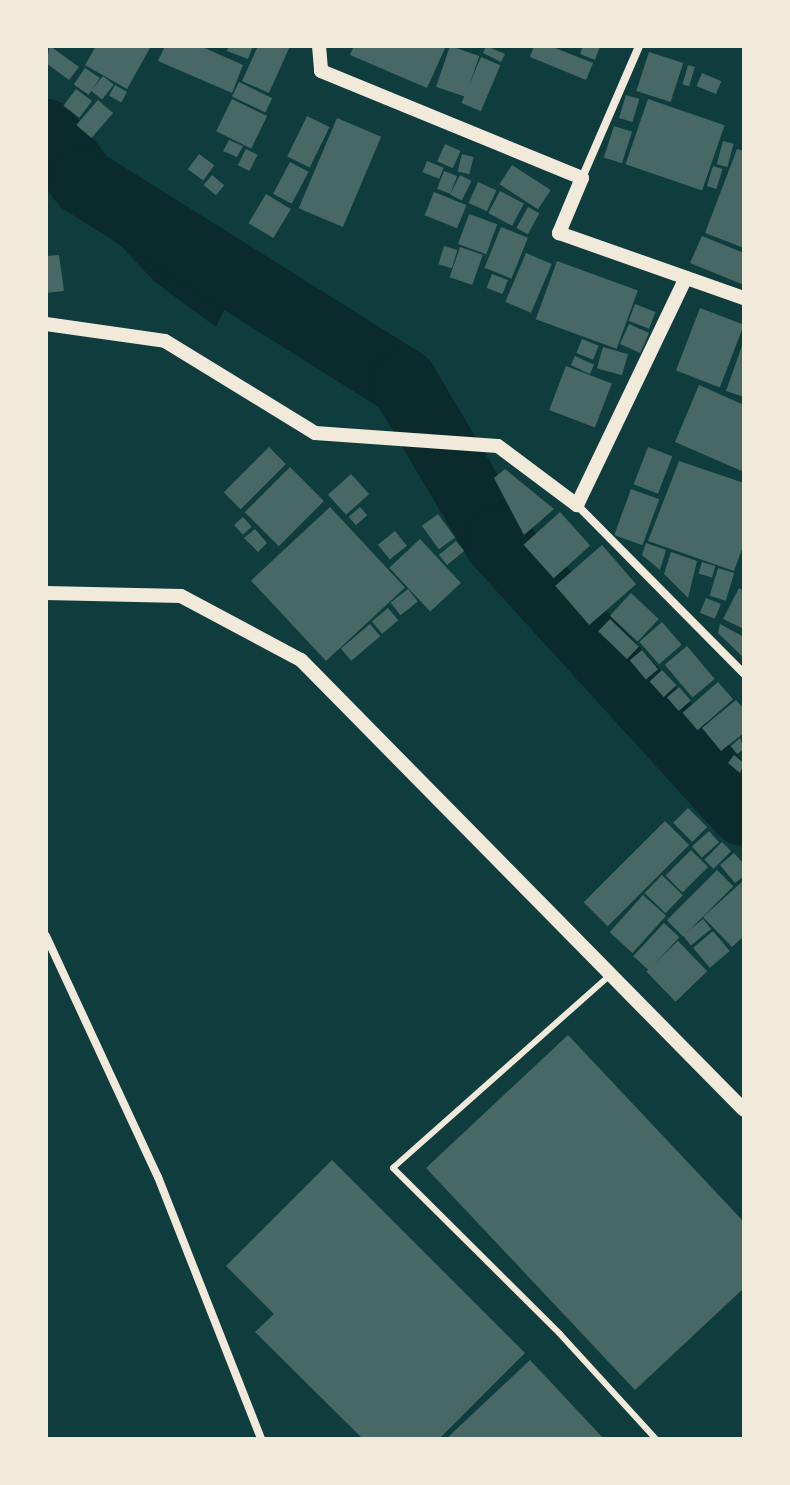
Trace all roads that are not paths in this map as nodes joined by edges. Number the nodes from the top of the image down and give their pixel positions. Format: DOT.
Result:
graph roads {
  1 [pos="319,46"];
  2 [pos="639,46"];
  3 [pos="582,178"];
  4 [pos="686,278"];
  5 [pos="744,298"];
  6 [pos="46,324"];
  7 [pos="577,505"];
  8 [pos="46,593"];
  9 [pos="744,674"];
  10 [pos="46,936"];
  11 [pos="609,976"];
  12 [pos="744,1110"];
  13 [pos="261,1439"];
  14 [pos="656,1439"];
  1 -- 3 [label="street"];
  2 -- 3 [label="street"];
  3 -- 4 [label="street"];
  4 -- 5 [label="street"];
  4 -- 7 [label="street"];
  6 -- 7 [label="street"];
  7 -- 9 [label="street"];
  8 -- 11 [label="street"];
  10 -- 13 [label="street"];
  11 -- 12 [label="street"];
  11 -- 14 [label="lane"];
}
